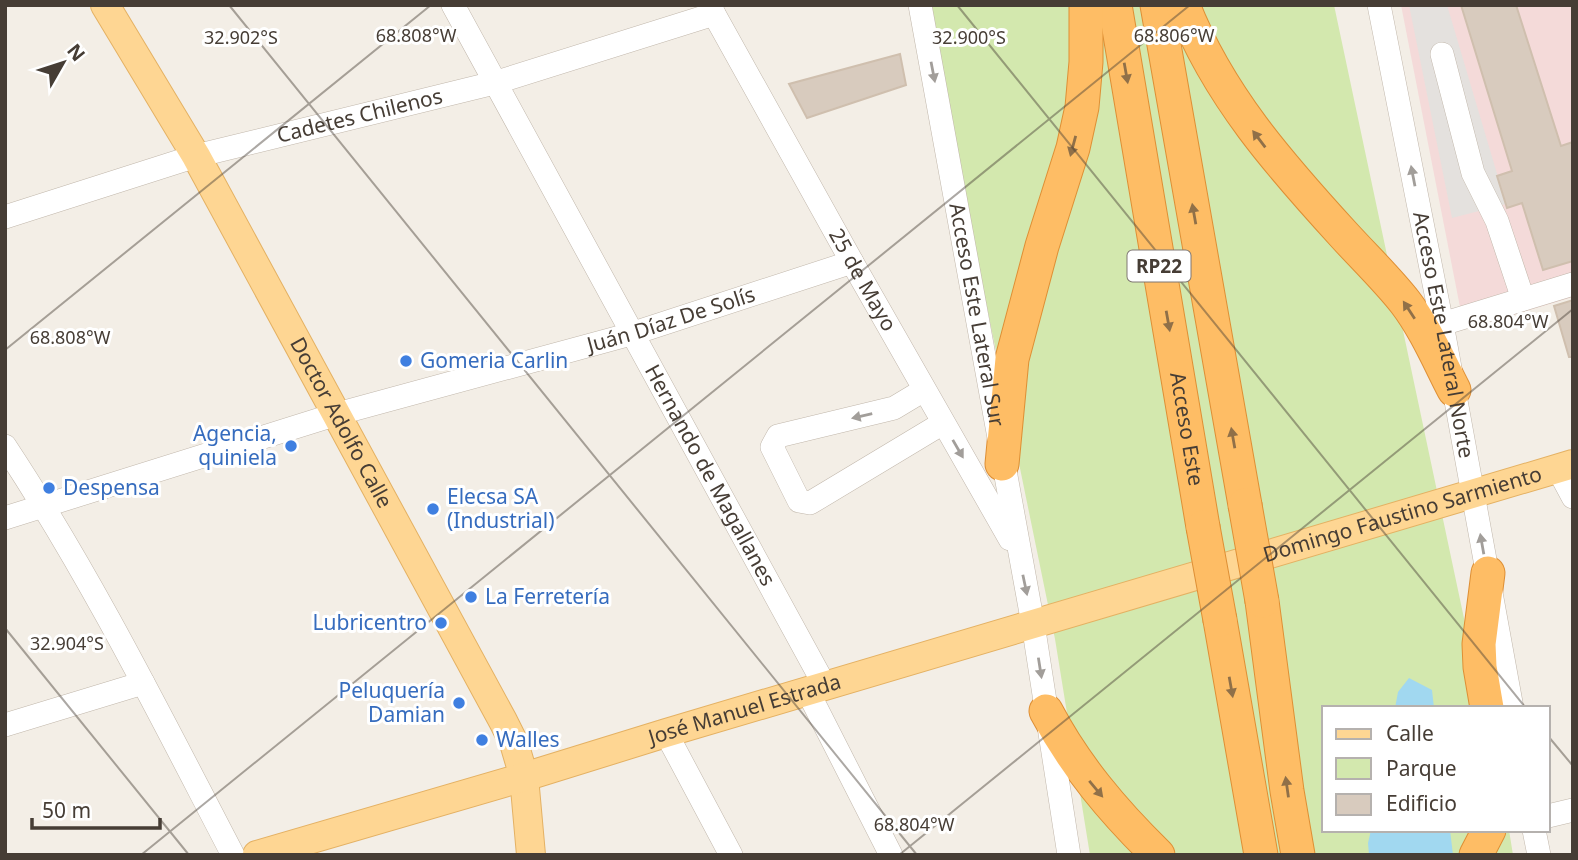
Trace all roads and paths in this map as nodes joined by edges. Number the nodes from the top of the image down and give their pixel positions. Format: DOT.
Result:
graph roads {
  1 [pos="105,5"];
  2 [pos="453,5"];
  3 [pos="920,5"];
  4 [pos="1086,5"];
  5 [pos="1115,5"];
  6 [pos="1157,5"];
  7 [pos="1183,5"];
  8 [pos="1379,5"];
  9 [pos="712,10"];
  10 [pos="1442,54"];
  11 [pos="494,83"];
  12 [pos="196,156"];
  13 [pos="5,217"];
  14 [pos="852,262"];
  15 [pos="1573,284"];
  16 [pos="1523,299"];
  17 [pos="1442,324"];
  18 [pos="631,334"];
  19 [pos="925,390"];
  20 [pos="1454,390"];
  21 [pos="337,414"];
  22 [pos="943,424"];
  23 [pos="5,446"];
  24 [pos="1002,464"];
  25 [pos="1565,466"];
  26 [pos="1474,493"];
  27 [pos="1573,497"];
  28 [pos="45,506"];
  29 [pos="5,518"];
  30 [pos="1019,554"];
  31 [pos="1234,564"];
  32 [pos="1488,573"];
  33 [pos="1033,624"];
  34 [pos="143,682"];
  35 [pos="817,689"];
  36 [pos="1487,706"];
  37 [pos="1512,706"];
  38 [pos="1046,711"];
  39 [pos="5,725"];
  40 [pos="666,733"];
  41 [pos="524,777"];
  42 [pos="1573,810"];
  43 [pos="1550,816"];
  44 [pos="1488,832"];
  45 [pos="1534,832"];
  46 [pos="233,855"];
  47 [pos="257,855"];
  48 [pos="531,855"];
  49 [pos="731,855"];
  50 [pos="891,855"];
  51 [pos="1069,855"];
  52 [pos="1158,855"];
  53 [pos="1261,855"];
  54 [pos="1298,855"];
  55 [pos="1476,855"];
  56 [pos="1539,855"];
  1 -- 12 [label="main road, Doctor Adolfo Calle"];
  2 -- 11 [label="street, Hernando de Magallanes"];
  3 -- 24 [label="street, Acceso Este Lateral Sur, one-way"];
  4 -- 24 [label="highway, one-way"];
  5 -- 53 [label="highway, Acceso Este / RP22, one-way, bridge"];
  54 -- 6 [label="highway, Acceso Este / RP22, one-way, bridge"];
  20 -- 7 [label="highway, one-way"];
  17 -- 8 [label="street, Acceso Este Lateral Norte, one-way"];
  9 -- 11 [label="street, Cadetes Chilenos"];
  9 -- 14 [label="street, 25 de Mayo"];
  10 -- 16 [label="street"];
  11 -- 12 [label="street, Cadetes Chilenos"];
  11 -- 18 [label="street, Hernando de Magallanes"];
  12 -- 13 [label="street, Cadetes Chilenos"];
  12 -- 21 [label="main road, Doctor Adolfo Calle"];
  14 -- 18 [label="street, Juán Díaz De Solís"];
  14 -- 19 [label="street, 25 de Mayo"];
  15 -- 16 [label="street"];
  16 -- 17 [label="street"];
  17 -- 20 [label="street, Acceso Este Lateral Norte"];
  18 -- 21 [label="street, Juán Díaz De Solís"];
  18 -- 35 [label="street, Hernando de Magallanes"];
  19 -- 22 [label="street, 25 de Mayo"];
  19 -- 22 [label="street, one-way"];
  20 -- 26 [label="street, Acceso Este Lateral Norte"];
  21 -- 28 [label="street, Juán Díaz De Solís"];
  21 -- 41 [label="main road, Doctor Adolfo Calle"];
  22 -- 30 [label="street, 25 de Mayo, one-way"];
  23 -- 28 [label="street"];
  24 -- 30 [label="street, Acceso Este Lateral Sur"];
  25 -- 26 [label="main road, Domingo Faustino Sarmiento"];
  25 -- 27 [label="street"];
  26 -- 31 [label="main road, Domingo Faustino Sarmiento"];
  32 -- 26 [label="street, Acceso Este Lateral Norte, one-way"];
  28 -- 29 [label="street, Juán Díaz De Solís"];
  28 -- 34 [label="street"];
  30 -- 33 [label="street, Acceso Este Lateral Sur, one-way"];
  31 -- 33 [label="main road, José Manuel Estrada"];
  32 -- 36 [label="highway"];
  32 -- 37 [label="street, Acceso Este Lateral Norte"];
  33 -- 35 [label="main road, José Manuel Estrada"];
  33 -- 38 [label="street, one-way"];
  34 -- 39 [label="street"];
  34 -- 46 [label="street"];
  35 -- 40 [label="main road, José Manuel Estrada"];
  35 -- 50 [label="street, Hernando de Magallanes"];
  38 -- 51 [label="street"];
  38 -- 52 [label="highway, one-way"];
  40 -- 41 [label="main road, José Manuel Estrada"];
  40 -- 49 [label="street"];
  41 -- 47 [label="main road, José Manuel Estrada"];
  41 -- 48 [label="main road, Doctor Adolfo Calle"];
  42 -- 43 [label="street"];
  44 -- 55 [label="highway"];
  45 -- 56 [label="street"];
}
